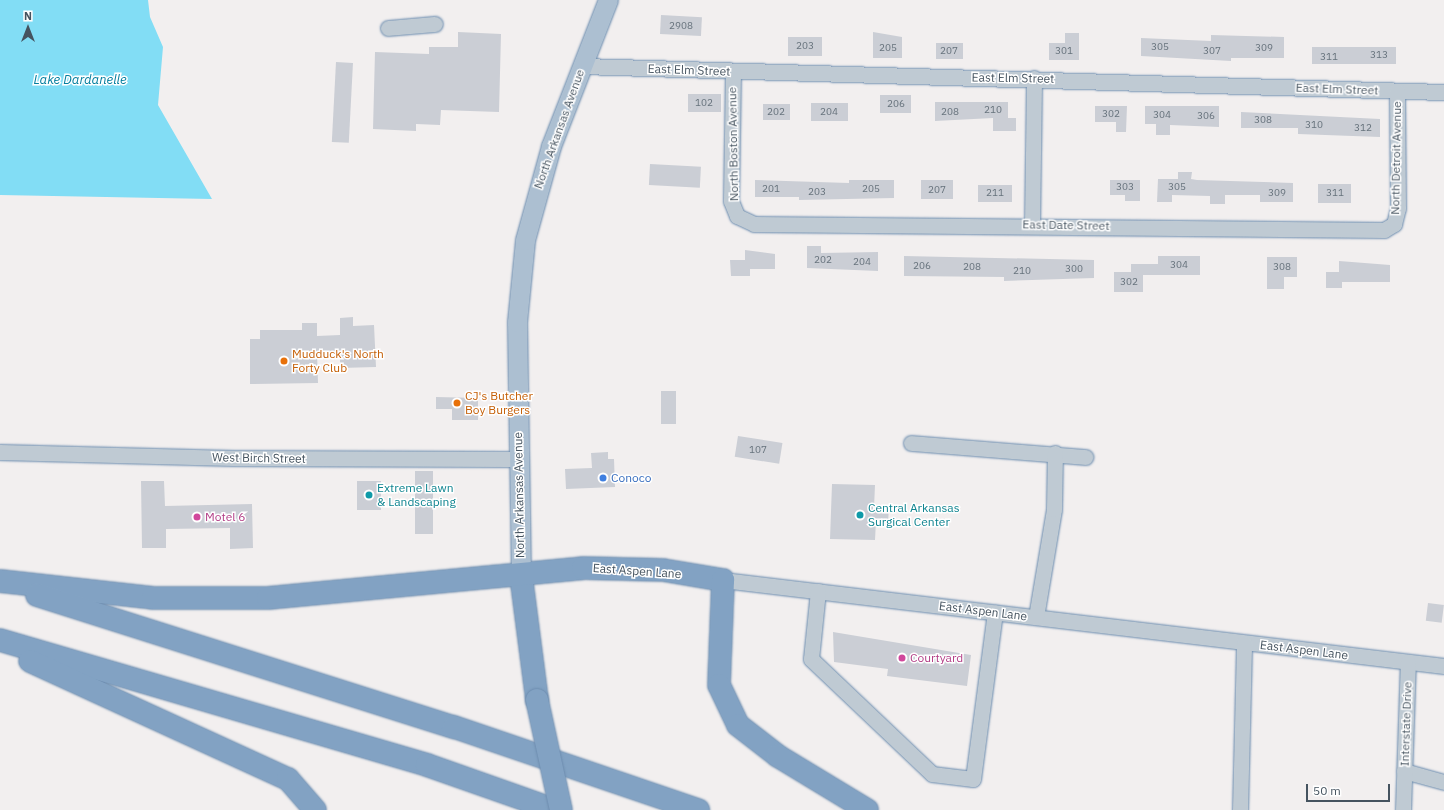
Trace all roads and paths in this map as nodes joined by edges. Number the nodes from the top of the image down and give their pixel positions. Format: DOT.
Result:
graph roads {
  1 [pos="608,0"];
  2 [pos="435,24"];
  3 [pos="388,28"];
  4 [pos="582,66"];
  5 [pos="733,72"];
  6 [pos="1034,78"];
  7 [pos="1397,91"];
  8 [pos="1444,92"];
  9 [pos="737,216"];
  10 [pos="1394,224"];
  11 [pos="1032,225"];
  12 [pos="911,443"];
  13 [pos="0,452"];
  14 [pos="1056,453"];
  15 [pos="1085,457"];
  16 [pos="518,460"];
  17 [pos="521,576"];
  18 [pos="724,580"];
  19 [pos="0,582"];
  20 [pos="818,591"];
  21 [pos="995,612"];
  22 [pos="1036,617"];
  23 [pos="0,640"];
  24 [pos="1244,643"];
  25 [pos="0,647"];
  26 [pos="1408,662"];
  27 [pos="1444,666"];
  28 [pos="1404,771"];
  29 [pos="1444,782"];
  30 [pos="315,810"];
  31 [pos="554,810"];
  32 [pos="561,810"];
  33 [pos="698,810"];
  34 [pos="867,810"];
  35 [pos="1240,810"];
  36 [pos="1403,810"];
  1 -- 4 [label="main road, North Arkansas Avenue"];
  2 -- 3 [label="street"];
  4 -- 5 [label="street, East Elm Street"];
  4 -- 16 [label="main road, North Arkansas Avenue"];
  5 -- 6 [label="street, East Elm Street"];
  5 -- 9 [label="street, North Boston Avenue"];
  6 -- 7 [label="street, East Elm Street"];
  6 -- 11 [label="street"];
  7 -- 8 [label="street, East Elm Street"];
  7 -- 10 [label="street, North Detroit Avenue"];
  9 -- 11 [label="street, East Date Street"];
  10 -- 11 [label="street, East Date Street"];
  12 -- 14 [label="street"];
  13 -- 16 [label="street, West Birch Street"];
  14 -- 15 [label="street"];
  14 -- 22 [label="street"];
  16 -- 17 [label="main road, North Arkansas Avenue"];
  17 -- 18 [label="highway, East Aspen Lane"];
  17 -- 19 [label="highway, East Aspen Lane"];
  17 -- 32 [label="highway, North Arkansas Avenue, bridge"];
  18 -- 20 [label="street, East Aspen Lane"];
  18 -- 34 [label="highway"];
  19 -- 33 [label="highway"];
  20 -- 21 [label="street, East Aspen Lane"];
  20 -- 21 [label="street"];
  21 -- 22 [label="street, East Aspen Lane"];
  22 -- 24 [label="street, East Aspen Lane"];
  23 -- 31 [label="highway"];
  24 -- 26 [label="street, East Aspen Lane"];
  24 -- 35 [label="street"];
  25 -- 30 [label="highway"];
  26 -- 27 [label="street, East Aspen Lane"];
  26 -- 28 [label="street, Interstate Drive"];
  28 -- 29 [label="street"];
  28 -- 36 [label="street, Interstate Drive"];
}
